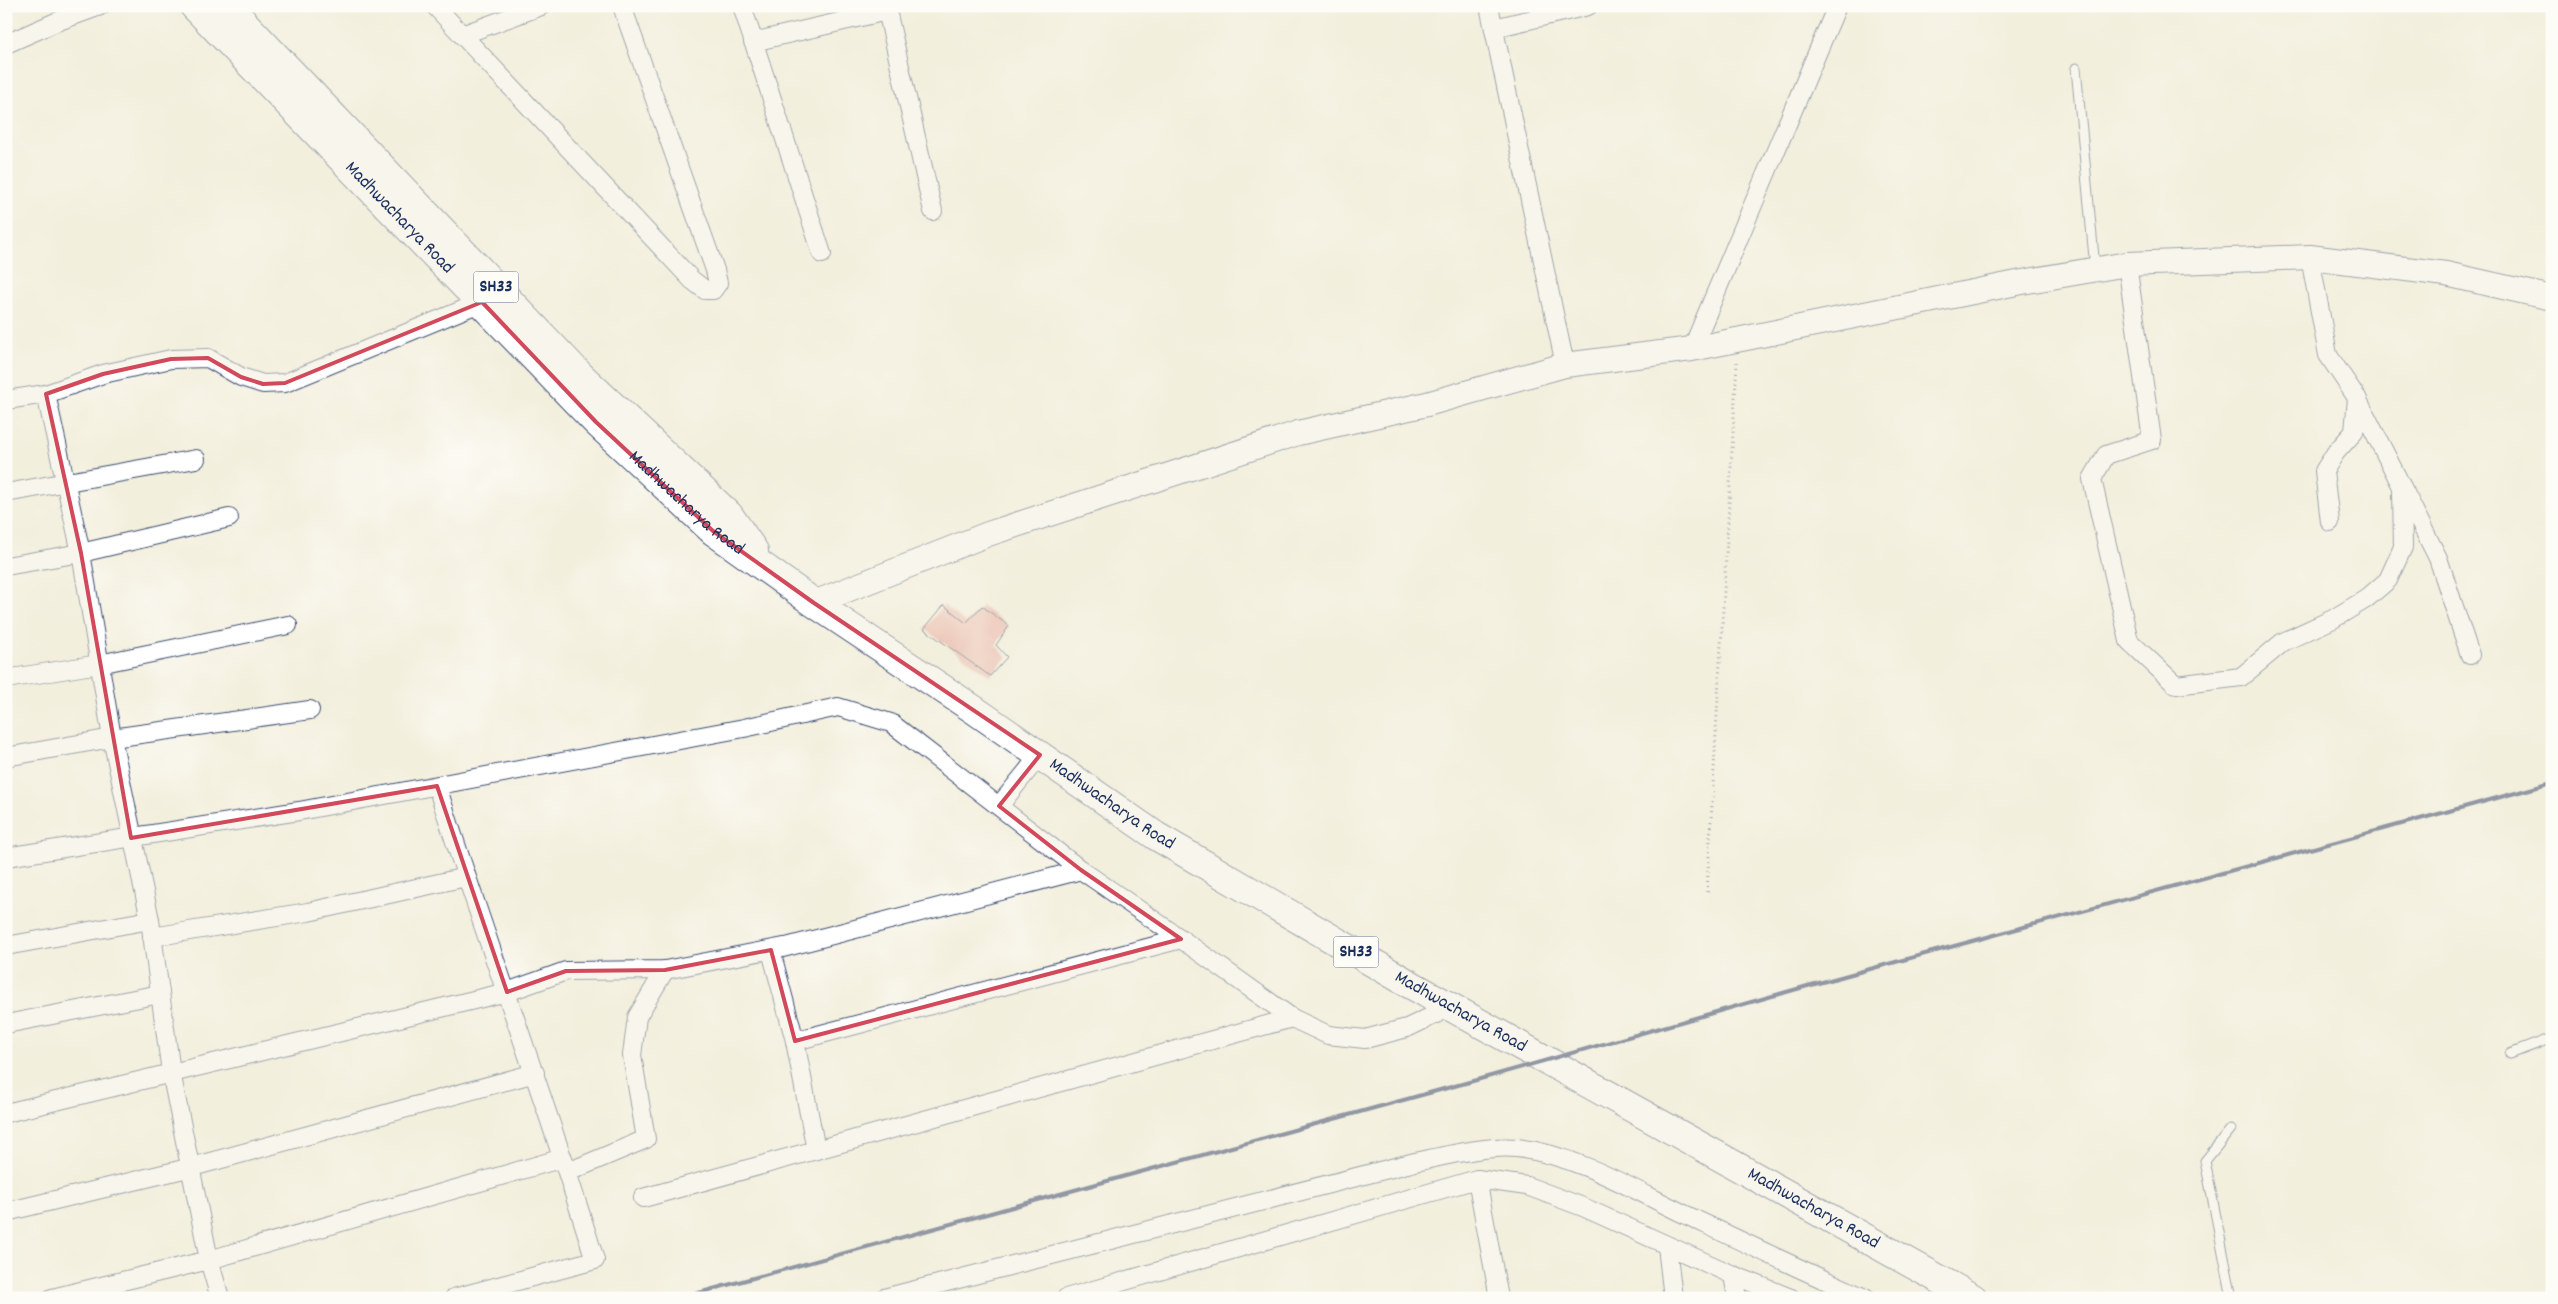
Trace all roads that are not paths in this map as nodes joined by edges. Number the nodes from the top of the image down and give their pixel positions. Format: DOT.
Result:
graph roads {
  1 [pos="100,6"];
  2 [pos="194,6"];
  3 [pos="228,6"];
  4 [pos="435,6"];
  5 [pos="541,6"];
  6 [pos="622,6"];
  7 [pos="742,6"];
  8 [pos="1489,6"];
  9 [pos="1588,6"];
  10 [pos="1837,6"];
  11 [pos="886,8"];
  12 [pos="1494,28"];
  13 [pos="462,35"];
  14 [pos="753,42"];
  15 [pos="6,44"];
  16 [pos="2076,68"];
  17 [pos="934,211"];
  18 [pos="822,254"];
  19 [pos="2310,257"];
  20 [pos="2127,264"];
  21 [pos="2096,271"];
  22 [pos="2552,298"];
  23 [pos="482,302"];
  24 [pos="1692,349"];
  25 [pos="1565,364"];
  26 [pos="46,394"];
  27 [pos="2357,398"];
  28 [pos="6,400"];
  29 [pos="196,459"];
  30 [pos="65,484"];
  31 [pos="2402,491"];
  32 [pos="6,493"];
  33 [pos="228,518"];
  34 [pos="2330,522"];
  35 [pos="81,553"];
  36 [pos="6,566"];
  37 [pos="764,566"];
  38 [pos="814,603"];
  39 [pos="288,626"];
  40 [pos="2470,656"];
  41 [pos="99,664"];
  42 [pos="6,680"];
  43 [pos="310,710"];
  44 [pos="112,738"];
  45 [pos="1040,755"];
  46 [pos="6,757"];
  47 [pos="437,786"];
  48 [pos="999,806"];
  49 [pos="131,838"];
  50 [pos="6,857"];
  51 [pos="1081,870"];
  52 [pos="466,877"];
  53 [pos="151,928"];
  54 [pos="1181,938"];
  55 [pos="6,946"];
  56 [pos="784,947"];
  57 [pos="666,970"];
  58 [pos="507,992"];
  59 [pos="160,994"];
  60 [pos="1451,1007"];
  61 [pos="1292,1018"];
  62 [pos="6,1024"];
  63 [pos="2552,1038"];
  64 [pos="795,1041"];
  65 [pos="2510,1054"];
  66 [pos="171,1072"];
  67 [pos="535,1073"];
  68 [pos="6,1113"];
  69 [pos="2231,1128"];
  70 [pos="816,1150"];
  71 [pos="565,1165"];
  72 [pos="192,1167"];
  73 [pos="1478,1179"];
  74 [pos="643,1198"];
  75 [pos="6,1212"];
  76 [pos="1668,1246"];
  77 [pos="209,1260"];
  78 [pos="1733,1275"];
  79 [pos="52,1298"];
  80 [pos="220,1298"];
  81 [pos="454,1298"];
  82 [pos="884,1298"];
  83 [pos="1066,1298"];
  84 [pos="1499,1298"];
  85 [pos="1673,1298"];
  86 [pos="1737,1298"];
  87 [pos="1791,1298"];
  88 [pos="1865,1298"];
  89 [pos="1972,1298"];
  90 [pos="2232,1298"];
  1 -- 15 [label="street"];
  2 -- 23 [label="main road, Madhwacharya Road"];
  3 -- 37 [label="main road, Madhwacharya Road / SH33"];
  4 -- 13 [label="street"];
  5 -- 13 [label="street"];
  6 -- 13 [label="street"];
  7 -- 14 [label="street"];
  8 -- 12 [label="street"];
  9 -- 12 [label="street"];
  10 -- 24 [label="street"];
  11 -- 14 [label="street"];
  11 -- 17 [label="street"];
  12 -- 25 [label="street"];
  14 -- 18 [label="street"];
  16 -- 21 [label="lane"];
  19 -- 20 [label="street"];
  19 -- 22 [label="street"];
  19 -- 27 [label="street"];
  20 -- 21 [label="street"];
  20 -- 31 [label="street"];
  21 -- 24 [label="street"];
  23 -- 26 [label="street"];
  23 -- 37 [label="main road, Madhwacharya Road"];
  24 -- 25 [label="street"];
  25 -- 38 [label="street"];
  26 -- 28 [label="street"];
  26 -- 30 [label="street"];
  27 -- 31 [label="street"];
  27 -- 34 [label="street"];
  29 -- 30 [label="street"];
  30 -- 32 [label="street"];
  30 -- 35 [label="street"];
  31 -- 40 [label="street"];
  33 -- 35 [label="street"];
  35 -- 36 [label="street"];
  35 -- 41 [label="street"];
  37 -- 38 [label="main road, Madhwacharya Road / SH33"];
  38 -- 45 [label="main road, Madhwacharya Road / SH33"];
  39 -- 41 [label="street"];
  41 -- 42 [label="street"];
  41 -- 44 [label="street"];
  43 -- 44 [label="street"];
  44 -- 46 [label="street"];
  44 -- 49 [label="street"];
  45 -- 48 [label="street"];
  45 -- 60 [label="main road, Madhwacharya Road / SH33"];
  47 -- 48 [label="street"];
  47 -- 49 [label="street"];
  47 -- 52 [label="street"];
  48 -- 51 [label="street"];
  49 -- 50 [label="street"];
  49 -- 53 [label="street"];
  51 -- 54 [label="street"];
  51 -- 56 [label="street"];
  52 -- 53 [label="street"];
  52 -- 58 [label="street"];
  53 -- 55 [label="street"];
  53 -- 59 [label="street"];
  54 -- 61 [label="street"];
  54 -- 64 [label="street"];
  56 -- 57 [label="street"];
  56 -- 64 [label="street"];
  57 -- 58 [label="street"];
  57 -- 71 [label="street"];
  58 -- 66 [label="street"];
  58 -- 67 [label="street"];
  59 -- 62 [label="street"];
  59 -- 66 [label="street"];
  60 -- 61 [label="street"];
  60 -- 89 [label="main road, Madhwacharya Road / SH33"];
  61 -- 70 [label="street"];
  63 -- 65 [label="lane"];
  64 -- 70 [label="street"];
  66 -- 68 [label="street"];
  66 -- 72 [label="street"];
  67 -- 71 [label="street"];
  67 -- 72 [label="street"];
  69 -- 90 [label="lane"];
  70 -- 74 [label="street"];
  71 -- 77 [label="street"];
  71 -- 81 [label="street"];
  72 -- 75 [label="street"];
  72 -- 77 [label="street"];
  73 -- 76 [label="street"];
  73 -- 83 [label="street"];
  73 -- 84 [label="street"];
  76 -- 78 [label="street"];
  76 -- 85 [label="street"];
  77 -- 79 [label="street"];
  77 -- 80 [label="street"];
  78 -- 86 [label="street"];
  78 -- 87 [label="street"];
  82 -- 88 [label="street"];
}
